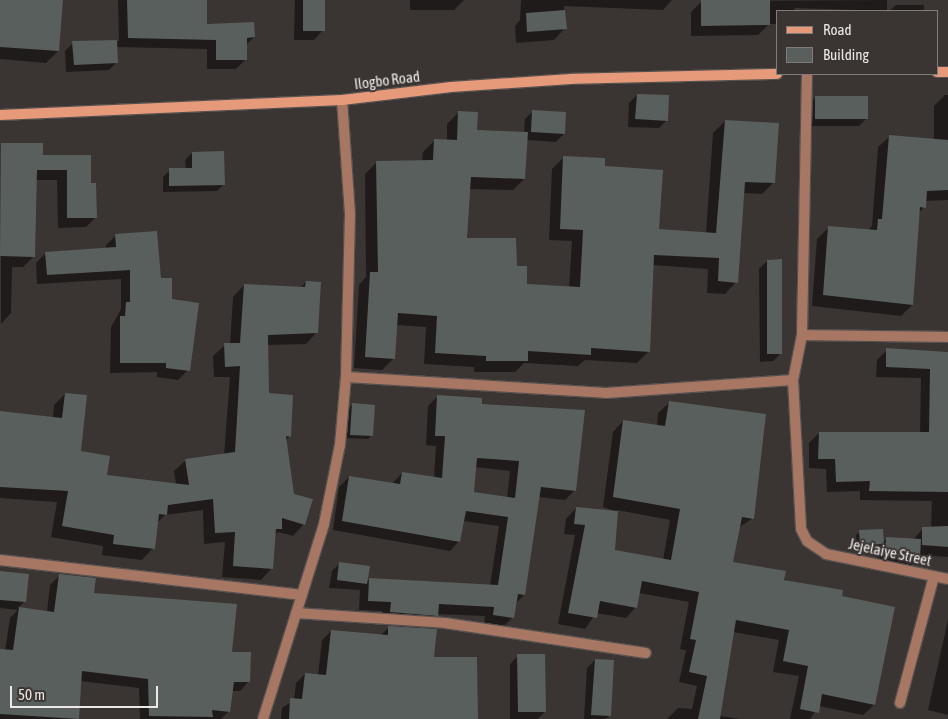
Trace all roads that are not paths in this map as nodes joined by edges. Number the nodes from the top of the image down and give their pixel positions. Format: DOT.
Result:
graph roads {
  1 [pos="776,74"];
  2 [pos="807,75"];
  3 [pos="342,100"];
  4 [pos="0,115"];
  5 [pos="802,335"];
  6 [pos="948,337"];
  7 [pos="346,378"];
  8 [pos="793,380"];
  9 [pos="0,560"];
  10 [pos="934,576"];
  11 [pos="948,579"];
  12 [pos="302,595"];
  13 [pos="296,613"];
  14 [pos="646,653"];
  15 [pos="900,703"];
  16 [pos="264,719"];
  1 -- 3 [label="main road, Ilogbo Road"];
  2 -- 5 [label="street"];
  3 -- 4 [label="main road, Ilogbo Road"];
  3 -- 7 [label="street"];
  5 -- 6 [label="street"];
  5 -- 8 [label="street"];
  7 -- 8 [label="street"];
  7 -- 12 [label="street"];
  8 -- 10 [label="street, Jejelaiye Street"];
  9 -- 12 [label="street"];
  10 -- 11 [label="street, Jejelaiye Street"];
  10 -- 15 [label="street"];
  12 -- 13 [label="street"];
  13 -- 14 [label="street"];
  13 -- 16 [label="street"];
}
